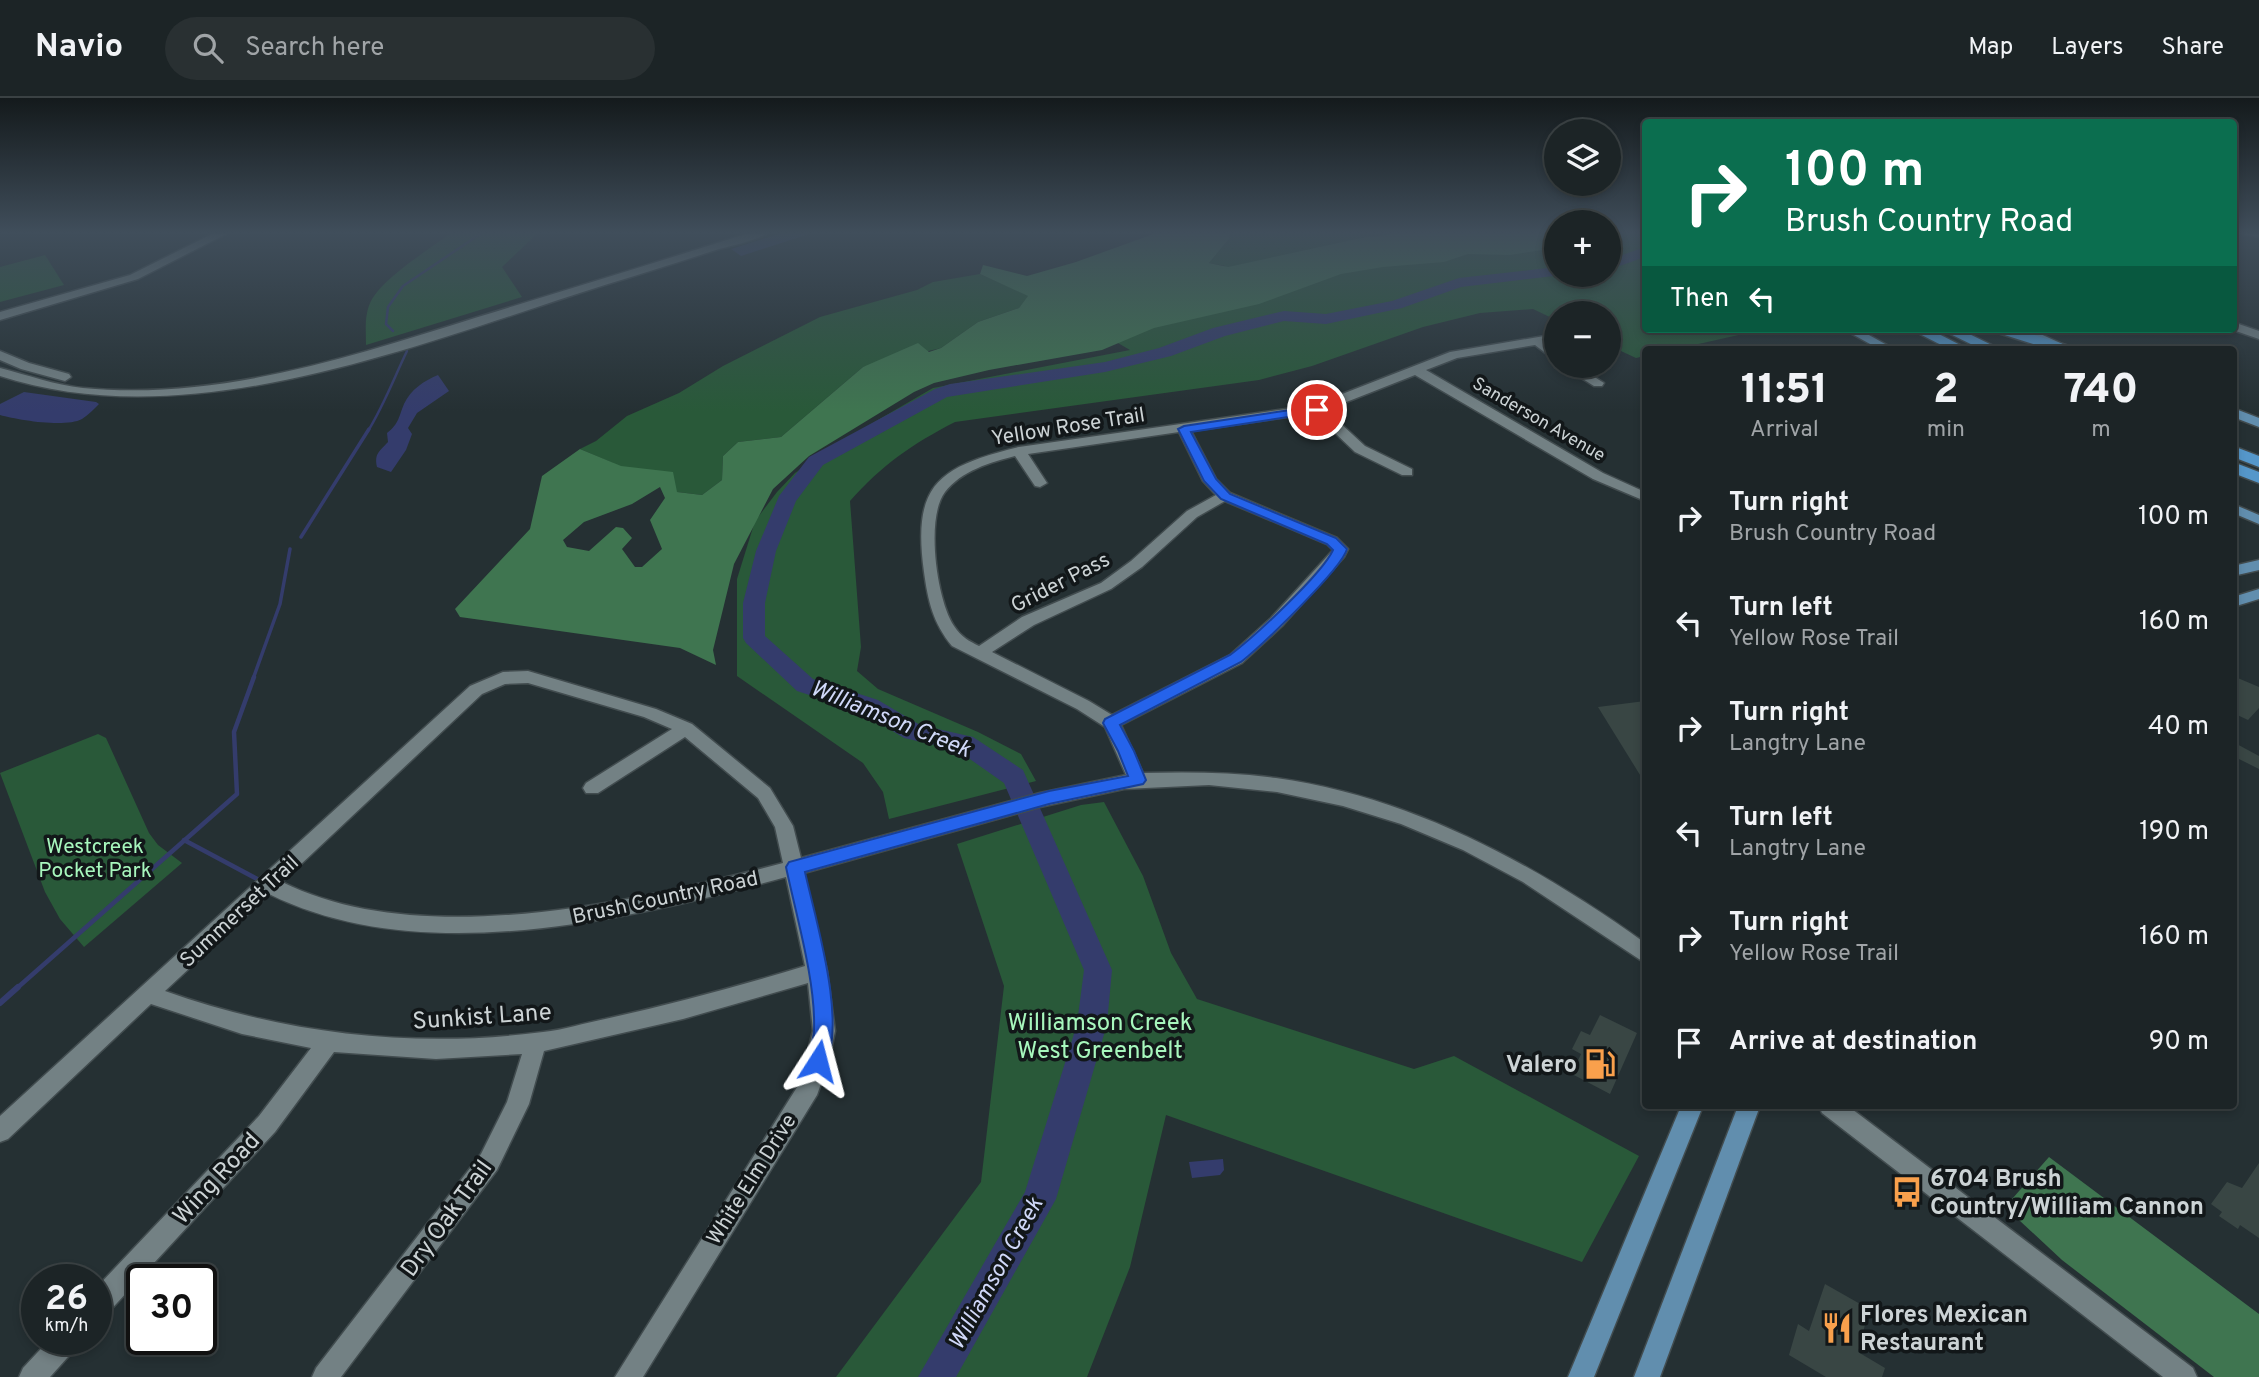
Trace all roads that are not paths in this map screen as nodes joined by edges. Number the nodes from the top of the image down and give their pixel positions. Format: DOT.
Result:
graph roads {
  1 [pos="84,292"];
  2 [pos="547,292"];
  3 [pos="573,292"];
  4 [pos="0,316"];
  5 [pos="2237,327"];
  6 [pos="1857,333"];
  7 [pos="1926,333"];
  8 [pos="1956,333"];
  9 [pos="2013,333"];
  10 [pos="2028,333"];
  11 [pos="2259,335"];
  12 [pos="1544,340"];
  13 [pos="1537,341"];
  14 [pos="1882,346"];
  15 [pos="1953,346"];
  16 [pos="1986,346"];
  17 [pos="2055,346"];
  18 [pos="2058,346"];
  19 [pos="1544,347"];
  20 [pos="0,355"];
  21 [pos="1416,370"];
  22 [pos="0,372"];
  23 [pos="1589,378"];
  24 [pos="260,381"];
  25 [pos="1598,383"];
  26 [pos="256,395"];
  27 [pos="1317,410"];
  28 [pos="2237,414"];
  29 [pos="2259,423"];
  30 [pos="1184,429"];
  31 [pos="1019,451"];
  32 [pos="2237,453"];
  33 [pos="2259,462"];
  34 [pos="2237,469"];
  35 [pos="1407,472"];
  36 [pos="2259,478"];
  37 [pos="1040,484"];
  38 [pos="1225,496"];
  39 [pos="1642,496"];
  40 [pos="2237,510"];
  41 [pos="2256,520"];
  42 [pos="2259,565"];
  43 [pos="2237,571"];
  44 [pos="2259,594"];
  45 [pos="2237,602"];
  46 [pos="979,654"];
  47 [pos="476,690"];
  48 [pos="1111,723"];
  49 [pos="686,728"];
  50 [pos="1137,780"];
  51 [pos="592,788"];
  52 [pos="795,867"];
  53 [pos="268,884"];
  54 [pos="1642,952"];
  55 [pos="817,971"];
  56 [pos="148,994"];
  57 [pos="328,1043"];
  58 [pos="536,1043"];
  59 [pos="1691,1109"];
  60 [pos="1748,1109"];
  61 [pos="1834,1109"];
  62 [pos="0,1132"];
  63 [pos="112,1290"];
  64 [pos="52,1355"];
  65 [pos="32,1377"];
  66 [pos="326,1377"];
  67 [pos="628,1377"];
  68 [pos="1581,1377"];
  69 [pos="1647,1377"];
  70 [pos="2184,1377"];
  1 -- 4 [label="street"];
  2 -- 20 [label="street"];
  3 -- 24 [label="street"];
  5 -- 11 [label="street"];
  6 -- 14 [label="main road"];
  7 -- 15 [label="highway"];
  8 -- 16 [label="highway"];
  9 -- 17 [label="highway"];
  10 -- 18 [label="main road"];
  12 -- 13 [label="street, Yellow Rose Trail"];
  13 -- 19 [label="street"];
  13 -- 21 [label="street, Yellow Rose Trail"];
  21 -- 27 [label="street, Yellow Rose Trail"];
  21 -- 39 [label="street, Sanderson Avenue"];
  22 -- 24 [label="street"];
  23 -- 25 [label="street"];
  24 -- 26 [label="street"];
  27 -- 30 [label="street, Yellow Rose Trail"];
  27 -- 35 [label="street"];
  28 -- 29 [label="main road"];
  30 -- 31 [label="street, Yellow Rose Trail"];
  30 -- 38 [label="street"];
  31 -- 37 [label="street"];
  31 -- 46 [label="street, Yellow Rose Trail"];
  32 -- 33 [label="highway"];
  34 -- 36 [label="highway"];
  38 -- 46 [label="street, Grider Pass"];
  38 -- 48 [label="street"];
  40 -- 41 [label="main road"];
  42 -- 43 [label="main road"];
  44 -- 45 [label="main road"];
  46 -- 48 [label="street, Yellow Rose Trail"];
  47 -- 49 [label="street, White Elm Drive"];
  47 -- 53 [label="street, Summerset Trail"];
  48 -- 50 [label="street"];
  49 -- 51 [label="street"];
  49 -- 52 [label="street, White Elm Drive"];
  50 -- 52 [label="street, Brush Country Road"];
  50 -- 54 [label="street, Brush Country Road"];
  52 -- 53 [label="street, Brush Country Road"];
  52 -- 55 [label="street, White Elm Drive"];
  53 -- 56 [label="street, Summerset Trail"];
  55 -- 58 [label="street, Sunkist Lane"];
  55 -- 67 [label="street, White Elm Drive"];
  56 -- 57 [label="street, Sunkist Lane"];
  56 -- 62 [label="street, Summerset Trail"];
  57 -- 58 [label="street, Sunkist Lane"];
  57 -- 63 [label="street, Wing Road"];
  58 -- 66 [label="street, Dry Oak Trail"];
  59 -- 68 [label="main road"];
  60 -- 69 [label="main road"];
  61 -- 70 [label="street"];
  64 -- 65 [label="street"];
}
